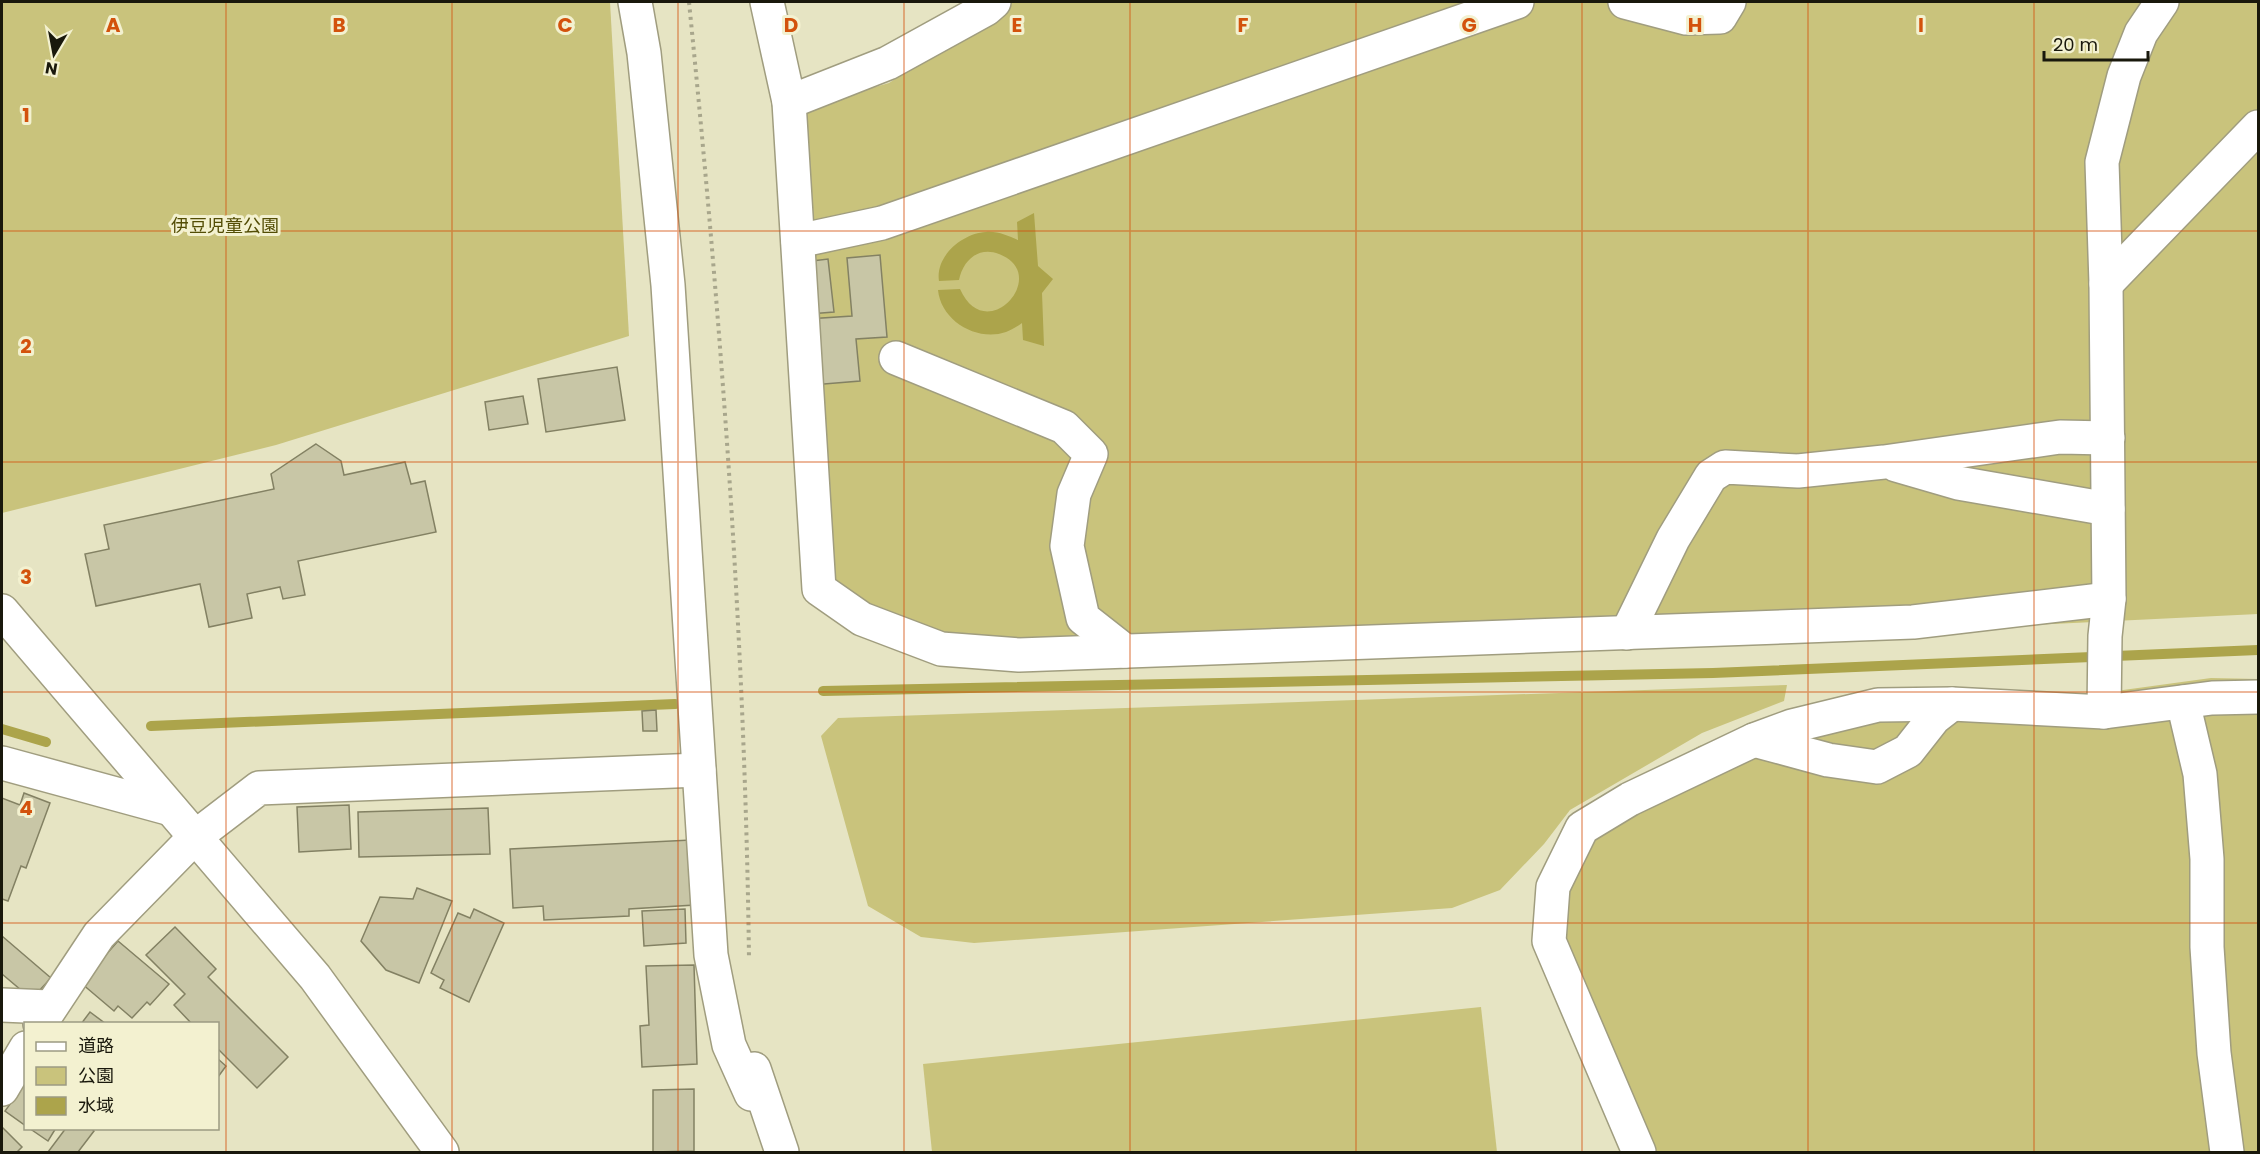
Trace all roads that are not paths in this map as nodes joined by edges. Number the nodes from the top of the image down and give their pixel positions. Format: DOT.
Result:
graph roads {
  1 [pos="634,2"];
  2 [pos="767,2"];
  3 [pos="994,2"];
  4 [pos="1517,2"];
  5 [pos="1625,2"];
  6 [pos="1729,2"];
  7 [pos="2162,2"];
  8 [pos="789,102"];
  9 [pos="2259,127"];
  10 [pos="798,241"];
  11 [pos="2106,284"];
  12 [pos="896,358"];
  13 [pos="2108,438"];
  14 [pos="1884,462"];
  15 [pos="2108,509"];
  16 [pos="2109,598"];
  17 [pos="2,611"];
  18 [pos="1627,633"];
  19 [pos="1125,651"];
  20 [pos="2259,697"];
  21 [pos="2183,702"];
  22 [pos="1952,704"];
  23 [pos="2104,708"];
  24 [pos="1754,740"];
  25 [pos="2,763"];
  26 [pos="699,770"];
  27 [pos="171,808"];
  28 [pos="195,837"];
  29 [pos="2,1005"];
  30 [pos="44,1015"];
  31 [pos="24,1051"];
  32 [pos="751,1057"];
  33 [pos="2,1089"];
  34 [pos="751,1094"];
  35 [pos="442,1152"];
  36 [pos="782,1152"];
  37 [pos="1639,1152"];
  38 [pos="2227,1152"];
  1 -- 26 [label="street"];
  2 -- 8 [label="street"];
  3 -- 8 [label="street"];
  4 -- 10 [label="street"];
  5 -- 6 [label="street"];
  7 -- 11 [label="street"];
  8 -- 10 [label="street"];
  9 -- 11 [label="street"];
  10 -- 19 [label="street"];
  11 -- 13 [label="street"];
  12 -- 19 [label="street"];
  13 -- 14 [label="street"];
  13 -- 15 [label="street"];
  14 -- 15 [label="street"];
  14 -- 18 [label="street"];
  15 -- 16 [label="street"];
  16 -- 18 [label="street"];
  16 -- 23 [label="street"];
  17 -- 27 [label="street"];
  18 -- 19 [label="street"];
  20 -- 21 [label="street"];
  21 -- 23 [label="street"];
  21 -- 38 [label="street"];
  22 -- 23 [label="street"];
  22 -- 24 [label="street"];
  22 -- 24 [label="street"];
  24 -- 37 [label="street"];
  25 -- 27 [label="street"];
  26 -- 28 [label="street"];
  26 -- 34 [label="street"];
  27 -- 28 [label="street"];
  28 -- 30 [label="street"];
  28 -- 35 [label="street"];
  29 -- 30 [label="street"];
  31 -- 33 [label="street"];
  32 -- 36 [label="street"];
}
